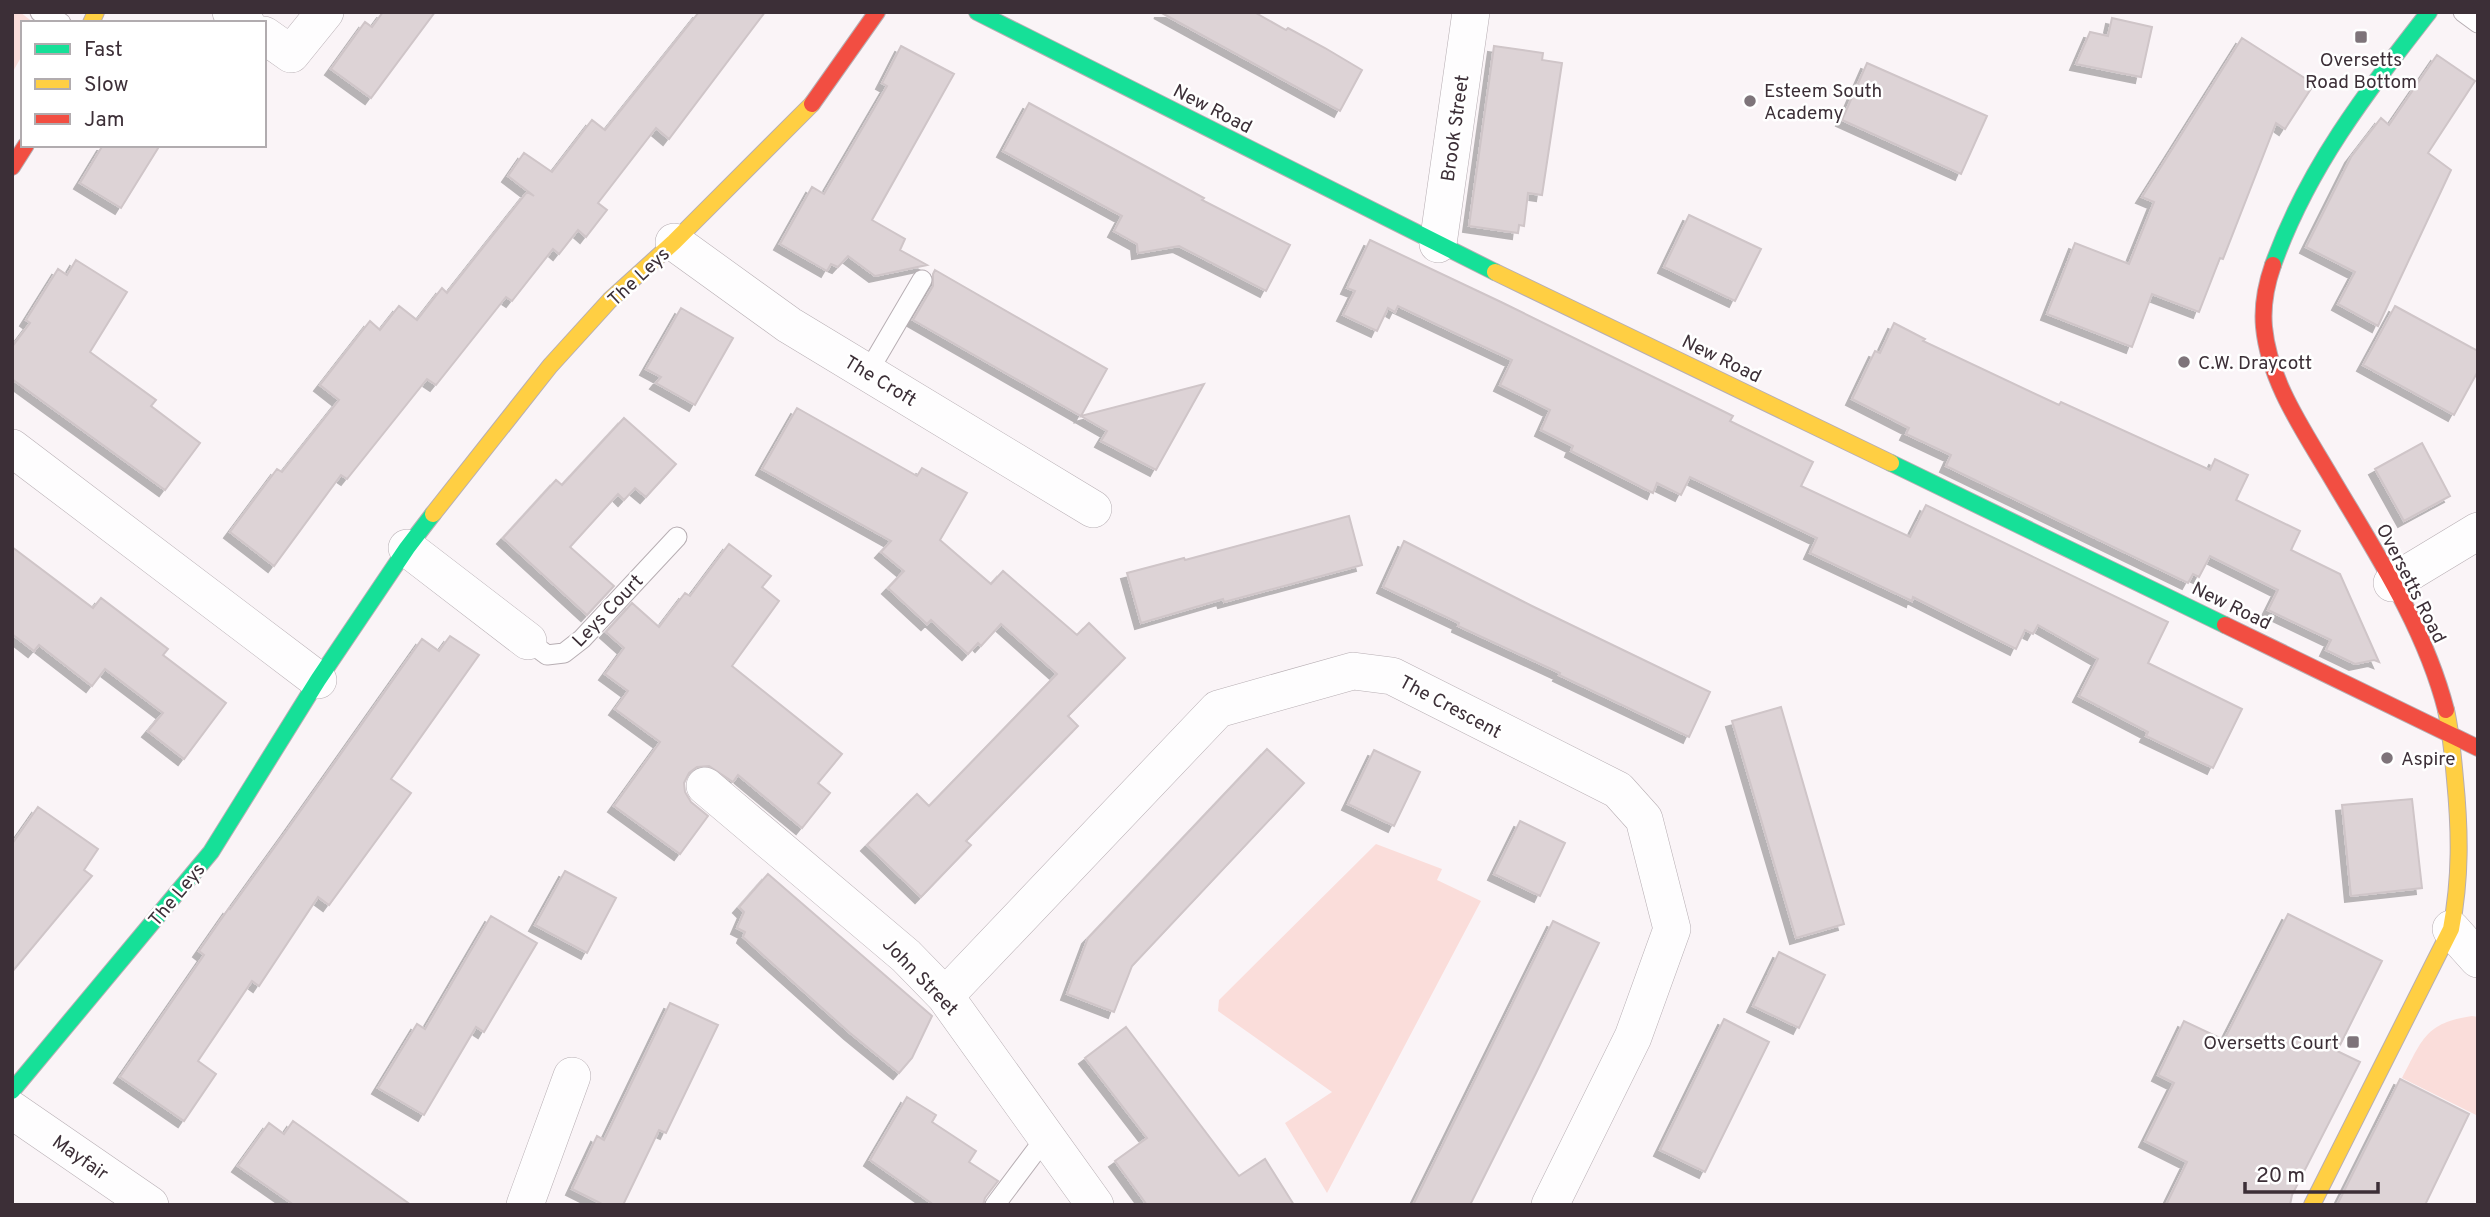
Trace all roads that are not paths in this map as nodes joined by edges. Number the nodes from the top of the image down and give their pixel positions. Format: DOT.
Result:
graph roads {
  1 [pos="40,12"];
  2 [pos="325,12"];
  3 [pos="877,12"];
  4 [pos="977,12"];
  5 [pos="1471,12"];
  6 [pos="2429,12"];
  7 [pos="2463,12"];
  8 [pos="57,21"];
  9 [pos="2478,23"];
  10 [pos="266,36"];
  11 [pos="25,147"];
  12 [pos="12,167"];
  13 [pos="674,242"];
  14 [pos="1438,244"];
  15 [pos="922,280"];
  16 [pos="868,372"];
  17 [pos="12,448"];
  18 [pos="1093,509"];
  19 [pos="2478,530"];
  20 [pos="677,537"];
  21 [pos="407,548"];
  22 [pos="2392,583"];
  23 [pos="528,641"];
  24 [pos="318,680"];
  25 [pos="2451,734"];
  26 [pos="2478,748"];
  27 [pos="705,786"];
  28 [pos="2451,929"];
  29 [pos="2478,959"];
  30 [pos="945,996"];
  31 [pos="572,1076"];
  32 [pos="12,1091"];
  33 [pos="12,1110"];
  34 [pos="1046,1137"];
  35 [pos="150,1205"];
  36 [pos="525,1205"];
  37 [pos="995,1205"];
  38 [pos="1095,1205"];
  39 [pos="1550,1205"];
  40 [pos="2312,1205"];
  1 -- 8 [label="lane"];
  2 -- 10 [label="street"];
  3 -- 13 [label="street, The Leys"];
  4 -- 14 [label="street, New Road"];
  5 -- 14 [label="street, Brook Street"];
  6 -- 22 [label="street, Oversetts Road"];
  7 -- 9 [label="lane"];
  11 -- 12 [label="street"];
  13 -- 16 [label="street, The Croft"];
  13 -- 21 [label="street, The Leys"];
  14 -- 25 [label="street, New Road"];
  15 -- 16 [label="lane"];
  16 -- 18 [label="street, The Croft"];
  17 -- 24 [label="street"];
  19 -- 22 [label="street"];
  20 -- 23 [label="lane, Leys Court"];
  21 -- 23 [label="street"];
  21 -- 24 [label="street, The Leys"];
  22 -- 25 [label="street, Oversetts Road"];
  24 -- 32 [label="street, The Leys"];
  25 -- 26 [label="street, New Road"];
  25 -- 28 [label="street, Oversetts Road"];
  27 -- 30 [label="street, John Street"];
  28 -- 29 [label="street"];
  28 -- 40 [label="street, Oversetts Road"];
  30 -- 34 [label="street, John Street"];
  30 -- 39 [label="street, The Crescent"];
  31 -- 36 [label="street"];
  33 -- 35 [label="street, Mayfair"];
  34 -- 37 [label="lane"];
  34 -- 38 [label="street, John Street"];
}
